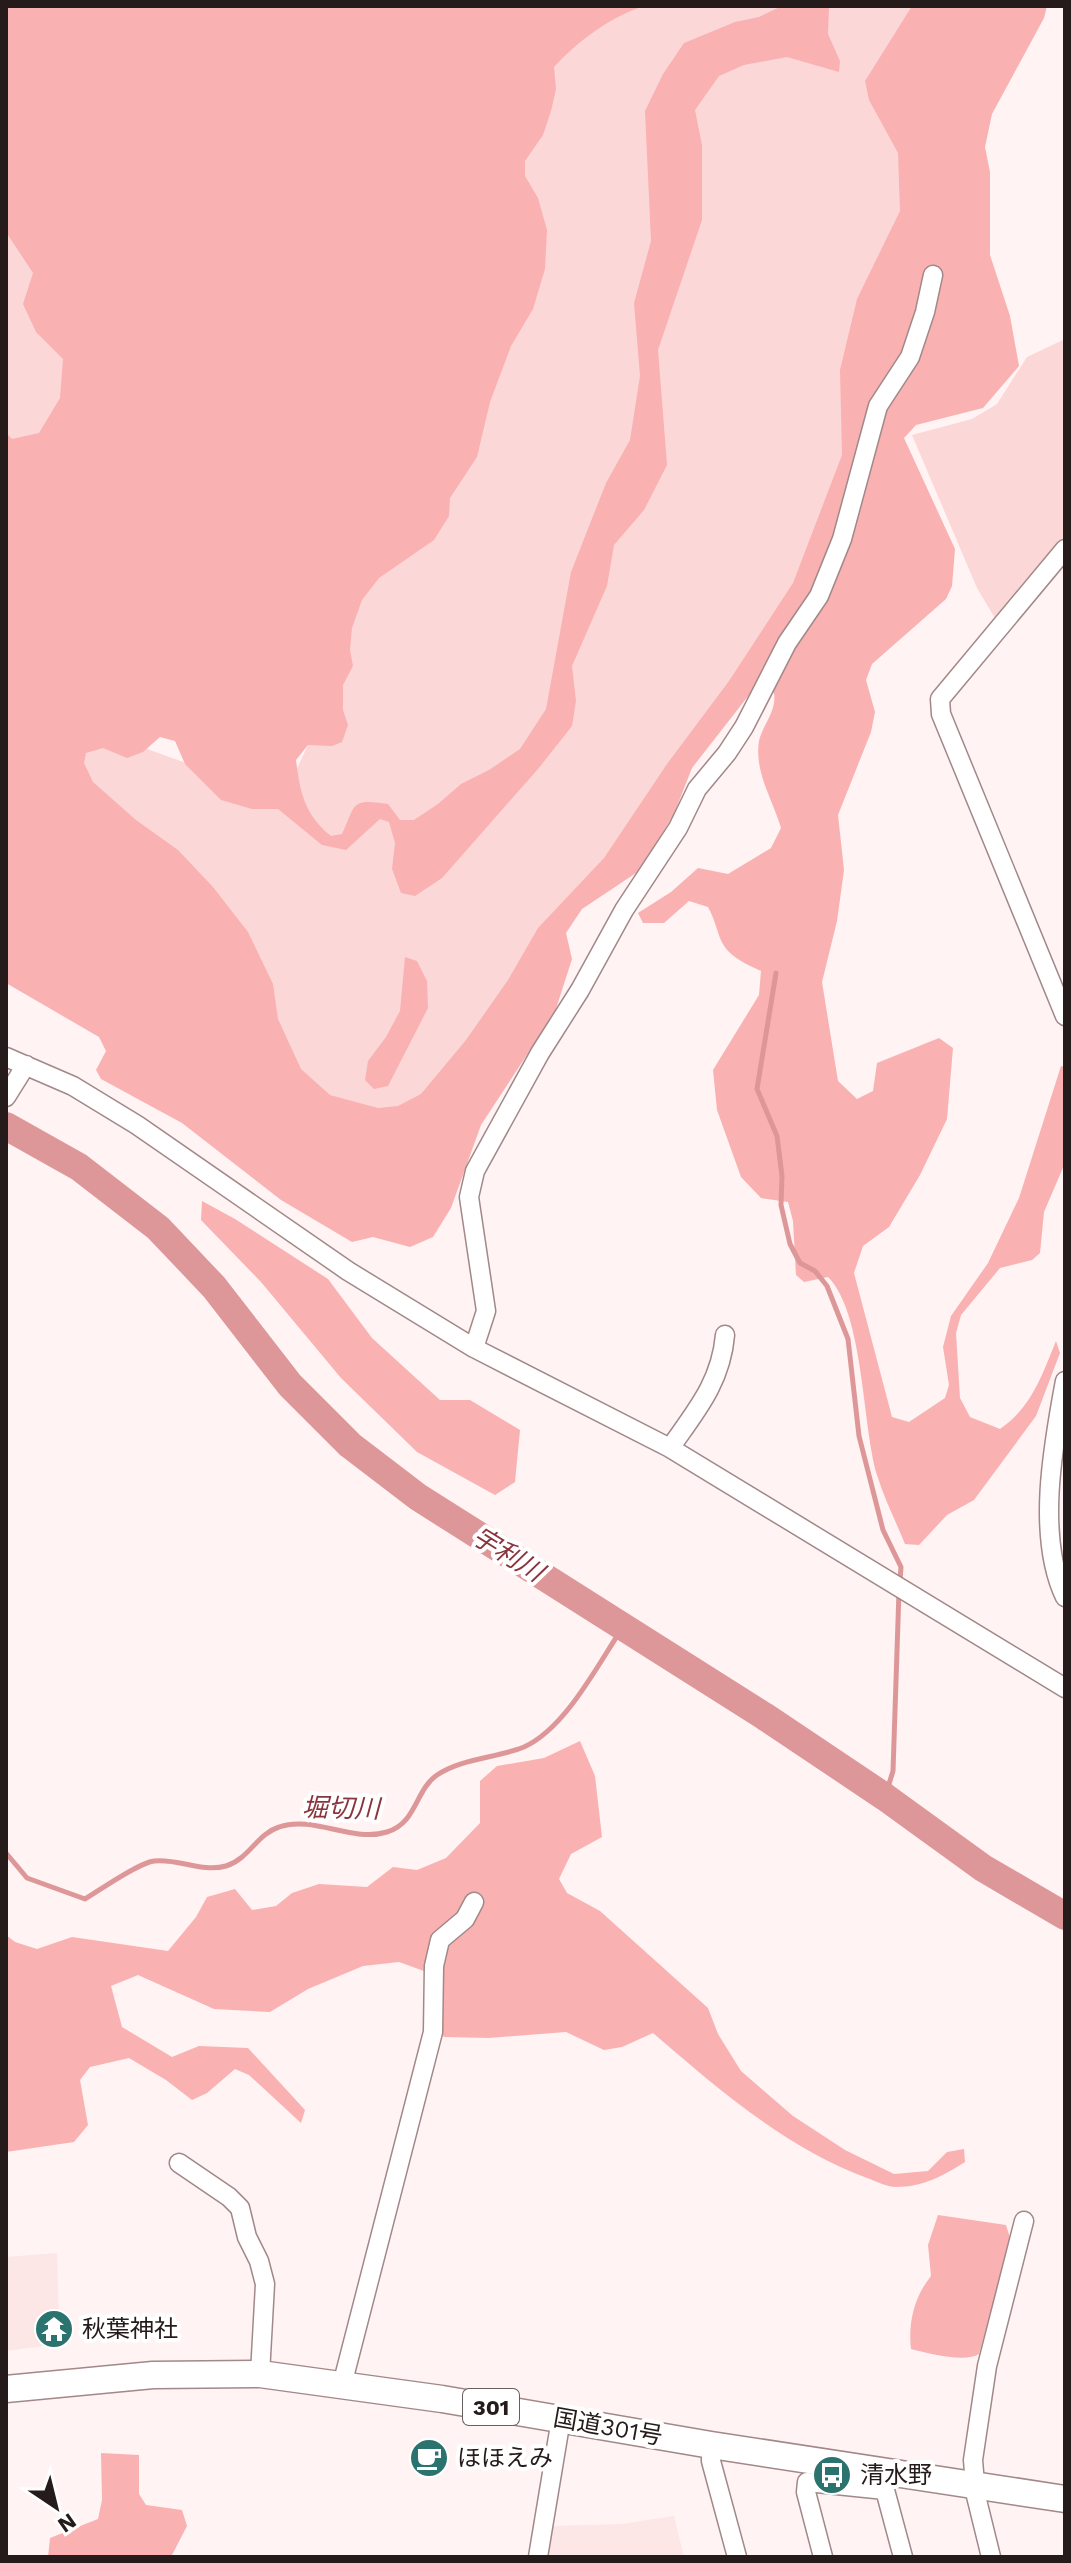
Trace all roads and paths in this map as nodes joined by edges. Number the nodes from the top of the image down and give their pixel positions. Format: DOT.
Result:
graph roads {
  1 [pos="933,275"];
  2 [pos="1065,549"];
  3 [pos="1065,1016"];
  4 [pos="6,1057"];
  5 [pos="26,1065"];
  6 [pos="8,1094"];
  7 [pos="725,1335"];
  8 [pos="474,1348"];
  9 [pos="1065,1381"];
  10 [pos="670,1448"];
  11 [pos="1065,1597"];
  12 [pos="1065,1688"];
  13 [pos="474,1902"];
  14 [pos="179,2163"];
  15 [pos="1024,2221"];
  16 [pos="260,2374"];
  17 [pos="342,2385"];
  18 [pos="6,2389"];
  19 [pos="561,2419"];
  20 [pos="711,2445"];
  21 [pos="974,2483"];
  22 [pos="1065,2499"];
  23 [pos="538,2557"];
  24 [pos="737,2557"];
  25 [pos="823,2557"];
  26 [pos="903,2557"];
  27 [pos="991,2557"];
  1 -- 8 [label="street"];
  2 -- 3 [label="street"];
  4 -- 5 [label="street"];
  5 -- 6 [label="street"];
  5 -- 8 [label="street"];
  7 -- 10 [label="street"];
  8 -- 10 [label="street"];
  9 -- 11 [label="street"];
  10 -- 12 [label="street"];
  13 -- 17 [label="street"];
  14 -- 16 [label="street"];
  15 -- 21 [label="street"];
  16 -- 17 [label="highway, 国道301号 / 301"];
  16 -- 18 [label="highway, 国道301号 / 301"];
  17 -- 19 [label="highway, 国道301号 / 301"];
  19 -- 20 [label="highway, 国道301号 / 301"];
  19 -- 23 [label="street"];
  20 -- 21 [label="highway, 国道301号 / 301"];
  20 -- 24 [label="street"];
  21 -- 22 [label="highway, 国道301号 / 301"];
  21 -- 27 [label="street"];
  25 -- 26 [label="street"];
}
